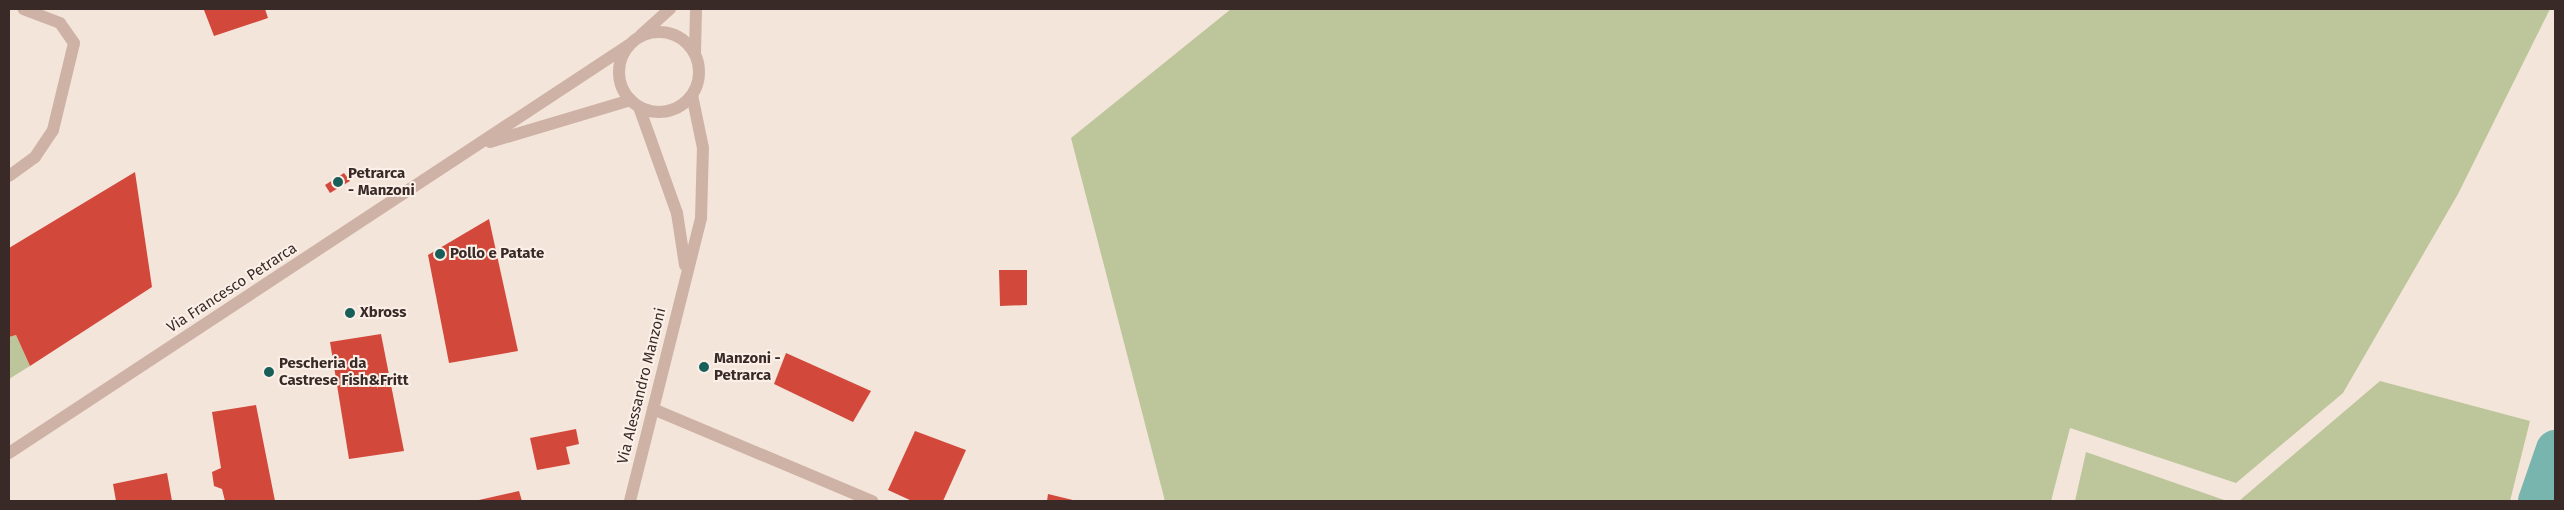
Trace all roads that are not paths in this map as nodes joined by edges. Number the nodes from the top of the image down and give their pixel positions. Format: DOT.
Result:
graph roads {
  1 [pos="24,9"];
  2 [pos="670,9"];
  3 [pos="696,9"];
  4 [pos="632,43"];
  5 [pos="696,55"];
  6 [pos="692,95"];
  7 [pos="635,104"];
  8 [pos="472,149"];
  9 [pos="9,176"];
  10 [pos="686,278"];
  11 [pos="653,409"];
  12 [pos="9,453"];
  13 [pos="630,501"];
  14 [pos="872,501"];
  1 -- 9 [label="street"];
  2 -- 4 [label="street"];
  3 -- 5 [label="street"];
  4 -- 5 [label="street"];
  4 -- 7 [label="street"];
  4 -- 8 [label="street, Via Francesco Petrarca"];
  5 -- 6 [label="street"];
  6 -- 7 [label="street"];
  6 -- 10 [label="street, Via Alessandro Manzoni"];
  7 -- 8 [label="street, Via Francesco Petrarca"];
  7 -- 10 [label="street, Via Alessandro Manzoni"];
  8 -- 12 [label="street, Via Francesco Petrarca"];
  10 -- 11 [label="street, Via Alessandro Manzoni"];
  11 -- 13 [label="street, Via Alessandro Manzoni"];
  11 -- 14 [label="street"];
}
